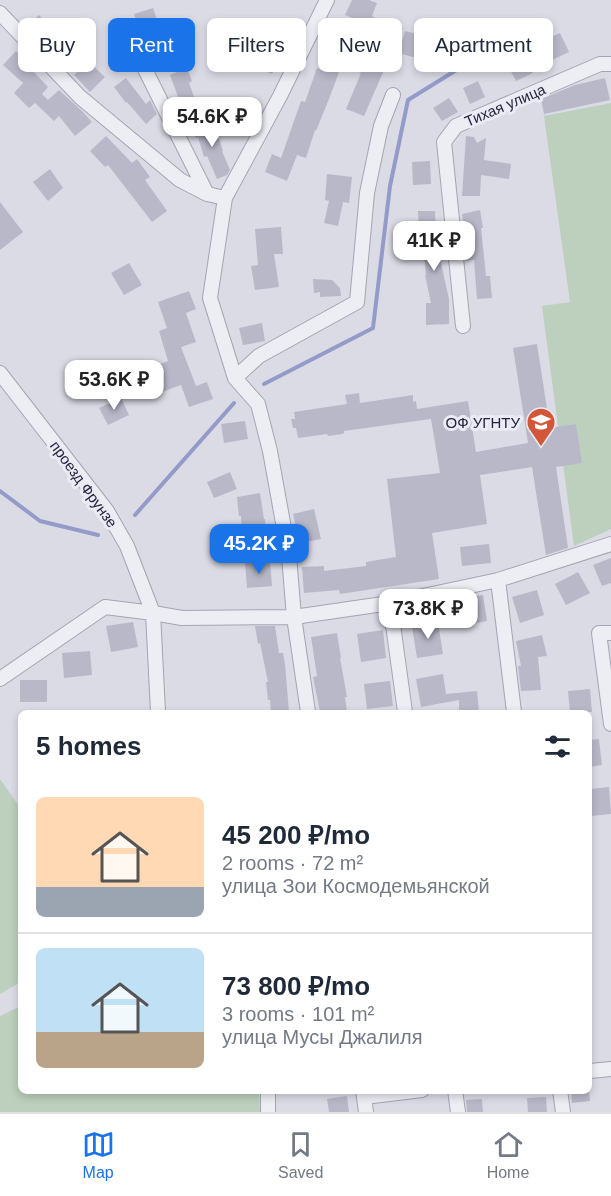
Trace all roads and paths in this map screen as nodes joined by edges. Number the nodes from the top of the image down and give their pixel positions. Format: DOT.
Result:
graph roads {
  1 [pos="327,0"];
  2 [pos="0,14"];
  3 [pos="611,64"];
  4 [pos="146,72"];
  5 [pos="393,95"];
  6 [pos="207,194"];
  7 [pos="225,198"];
  8 [pos="463,326"];
  9 [pos="0,373"];
  10 [pos="235,378"];
  11 [pos="611,544"];
  12 [pos="498,580"];
  13 [pos="390,603"];
  14 [pos="153,613"];
  15 [pos="294,617"];
  16 [pos="611,633"];
  17 [pos="0,679"];
  18 [pos="158,710"];
  19 [pos="308,710"];
  20 [pos="405,710"];
  21 [pos="514,710"];
  22 [pos="611,724"];
  23 [pos="611,1069"];
  24 [pos="592,1071"];
  25 [pos="268,1094"];
  26 [pos="364,1094"];
  27 [pos="456,1094"];
  28 [pos="560,1094"];
  29 [pos="268,1112"];
  30 [pos="366,1112"];
  31 [pos="458,1112"];
  32 [pos="562,1112"];
  1 -- 7 [label="street"];
  2 -- 6 [label="street"];
  3 -- 8 [label="street, Тихая улица"];
  4 -- 6 [label="street"];
  5 -- 10 [label="street"];
  6 -- 7 [label="street"];
  7 -- 10 [label="street"];
  9 -- 14 [label="street, проезд Фрунзе"];
  10 -- 15 [label="street"];
  11 -- 12 [label="street"];
  12 -- 13 [label="street"];
  12 -- 21 [label="street"];
  13 -- 15 [label="street"];
  13 -- 20 [label="street"];
  14 -- 15 [label="street"];
  14 -- 17 [label="street"];
  14 -- 18 [label="street, проезд Фрунзе"];
  15 -- 19 [label="street"];
  16 -- 22 [label="street"];
  23 -- 24 [label="street"];
  25 -- 29 [label="street"];
  26 -- 30 [label="street"];
  27 -- 31 [label="street"];
  28 -- 32 [label="street"];
}
